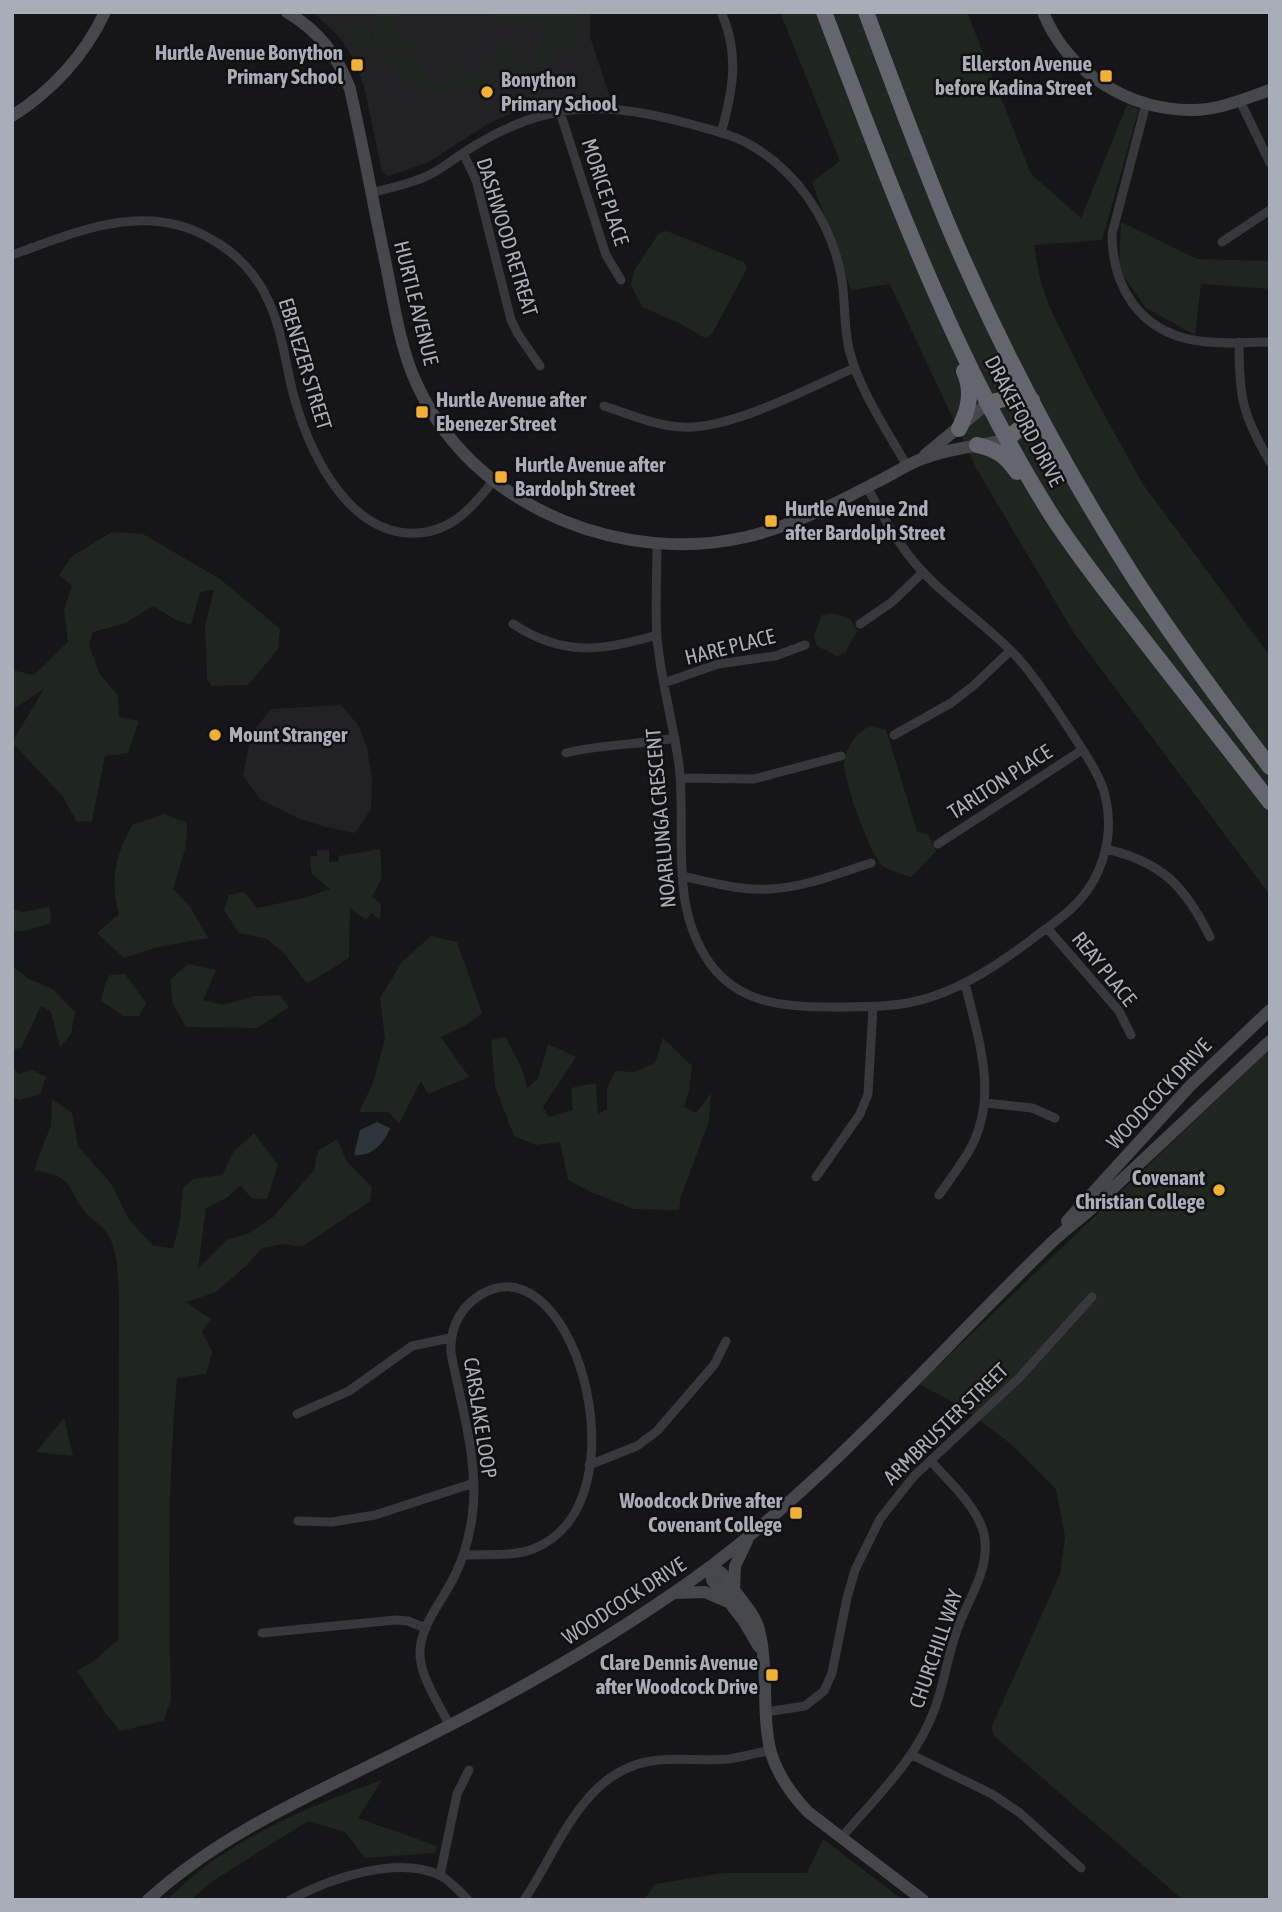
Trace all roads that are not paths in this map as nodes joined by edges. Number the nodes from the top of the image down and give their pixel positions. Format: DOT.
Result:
graph roads {
  1 [pos="105,12"];
  2 [pos="287,12"];
  3 [pos="721,12"];
  4 [pos="824,12"];
  5 [pos="866,12"];
  6 [pos="1043,12"];
  7 [pos="1270,90"];
  8 [pos="1240,101"];
  9 [pos="1146,104"];
  10 [pos="560,112"];
  11 [pos="12,116"];
  12 [pos="721,133"];
  13 [pos="463,153"];
  14 [pos="1270,163"];
  15 [pos="372,193"];
  16 [pos="1270,210"];
  17 [pos="1222,242"];
  18 [pos="12,256"];
  19 [pos="621,280"];
  20 [pos="947,320"];
  21 [pos="1239,342"];
  22 [pos="1270,342"];
  23 [pos="540,366"];
  24 [pos="854,368"];
  25 [pos="1032,400"];
  26 [pos="988,403"];
  27 [pos="604,406"];
  28 [pos="959,429"];
  29 [pos="1007,439"];
  30 [pos="978,445"];
  31 [pos="919,460"];
  32 [pos="1270,462"];
  33 [pos="906,466"];
  34 [pos="494,481"];
  35 [pos="867,487"];
  36 [pos="1053,517"];
  37 [pos="657,543"];
  38 [pos="923,572"];
  39 [pos="513,624"];
  40 [pos="860,624"];
  41 [pos="657,635"];
  42 [pos="805,645"];
  43 [pos="1010,650"];
  44 [pos="664,683"];
  45 [pos="894,735"];
  46 [pos="675,738"];
  47 [pos="1082,750"];
  48 [pos="566,753"];
  49 [pos="841,756"];
  50 [pos="1270,767"];
  51 [pos="680,779"];
  52 [pos="1270,802"];
  53 [pos="937,844"];
  54 [pos="1106,849"];
  55 [pos="871,863"];
  56 [pos="682,876"];
  57 [pos="1047,928"];
  58 [pos="1210,937"];
  59 [pos="965,983"];
  60 [pos="873,1007"];
  61 [pos="1270,1010"];
  62 [pos="1131,1035"];
  63 [pos="1270,1041"];
  64 [pos="985,1103"];
  65 [pos="1055,1118"];
  66 [pos="816,1177"];
  67 [pos="939,1195"];
  68 [pos="1053,1241"];
  69 [pos="1091,1297"];
  70 [pos="450,1338"];
  71 [pos="726,1340"];
  72 [pos="298,1414"];
  73 [pos="931,1461"];
  74 [pos="589,1465"];
  75 [pos="474,1483"];
  76 [pos="298,1521"];
  77 [pos="752,1534"];
  78 [pos="464,1555"];
  79 [pos="710,1566"];
  80 [pos="734,1590"];
  81 [pos="674,1593"];
  82 [pos="732,1604"];
  83 [pos="426,1628"];
  84 [pos="262,1633"];
  85 [pos="762,1654"];
  86 [pos="766,1712"];
  87 [pos="450,1726"];
  88 [pos="771,1750"];
  89 [pos="912,1755"];
  90 [pos="469,1770"];
  91 [pos="842,1837"];
  92 [pos="1081,1868"];
  93 [pos="440,1875"];
  94 [pos="148,1900"];
  95 [pos="290,1900"];
  96 [pos="468,1900"];
  97 [pos="524,1900"];
  98 [pos="923,1900"];
  1 -- 11 [label="street"];
  2 -- 15 [label="street, HURTLE AVENUE"];
  3 -- 12 [label="street"];
  4 -- 20 [label="highway, DRAKEFORD DRIVE"];
  5 -- 25 [label="highway, DRAKEFORD DRIVE"];
  6 -- 9 [label="street"];
  7 -- 8 [label="street"];
  8 -- 9 [label="street"];
  8 -- 14 [label="street"];
  9 -- 21 [label="street"];
  10 -- 12 [label="street"];
  10 -- 13 [label="street"];
  10 -- 19 [label="street, MORICE PLACE"];
  12 -- 24 [label="street"];
  13 -- 15 [label="street"];
  13 -- 23 [label="street, DASHWOOD RETREAT"];
  15 -- 34 [label="street, HURTLE AVENUE"];
  16 -- 17 [label="street"];
  18 -- 34 [label="street, EBENEZER STREET"];
  20 -- 26 [label="highway, DRAKEFORD DRIVE"];
  20 -- 28 [label="highway"];
  21 -- 22 [label="street"];
  21 -- 32 [label="street"];
  24 -- 27 [label="street"];
  24 -- 33 [label="street"];
  25 -- 26 [label="highway"];
  25 -- 29 [label="highway"];
  25 -- 50 [label="highway, DRAKEFORD DRIVE"];
  26 -- 28 [label="street, HURTLE AVENUE"];
  26 -- 29 [label="highway, DRAKEFORD DRIVE"];
  28 -- 31 [label="street, HURTLE AVENUE"];
  29 -- 30 [label="street, HURTLE AVENUE"];
  29 -- 36 [label="highway, DRAKEFORD DRIVE"];
  30 -- 31 [label="street, HURTLE AVENUE"];
  30 -- 36 [label="highway"];
  31 -- 33 [label="street, HURTLE AVENUE"];
  33 -- 35 [label="street, HURTLE AVENUE"];
  34 -- 37 [label="street, HURTLE AVENUE"];
  35 -- 37 [label="street, HURTLE AVENUE"];
  35 -- 38 [label="street, NOARLUNGA CRESCENT"];
  36 -- 52 [label="highway, DRAKEFORD DRIVE"];
  37 -- 41 [label="street, NOARLUNGA CRESCENT"];
  38 -- 40 [label="street"];
  38 -- 43 [label="street, NOARLUNGA CRESCENT"];
  39 -- 41 [label="street"];
  41 -- 44 [label="street, NOARLUNGA CRESCENT"];
  42 -- 44 [label="street, HARE PLACE"];
  43 -- 45 [label="street"];
  43 -- 47 [label="street, NOARLUNGA CRESCENT"];
  44 -- 46 [label="street, NOARLUNGA CRESCENT"];
  46 -- 48 [label="street"];
  46 -- 51 [label="street, NOARLUNGA CRESCENT"];
  47 -- 53 [label="street, TARLTON PLACE"];
  47 -- 54 [label="street, NOARLUNGA CRESCENT"];
  49 -- 51 [label="street"];
  51 -- 56 [label="street, NOARLUNGA CRESCENT"];
  54 -- 57 [label="street, NOARLUNGA CRESCENT"];
  54 -- 58 [label="street"];
  55 -- 56 [label="street"];
  56 -- 60 [label="street, NOARLUNGA CRESCENT"];
  57 -- 59 [label="street, NOARLUNGA CRESCENT"];
  57 -- 62 [label="street, REAY PLACE"];
  59 -- 60 [label="street, NOARLUNGA CRESCENT"];
  59 -- 64 [label="street"];
  60 -- 66 [label="street"];
  61 -- 68 [label="street, WOODCOCK DRIVE"];
  63 -- 68 [label="street, WOODCOCK DRIVE"];
  64 -- 65 [label="street"];
  64 -- 67 [label="street"];
  68 -- 77 [label="street, WOODCOCK DRIVE"];
  69 -- 73 [label="street, ARMBRUSTER STREET"];
  70 -- 72 [label="street"];
  70 -- 74 [label="street, CARSLAKE LOOP"];
  70 -- 75 [label="street, CARSLAKE LOOP"];
  71 -- 74 [label="street"];
  73 -- 86 [label="street, ARMBRUSTER STREET"];
  73 -- 89 [label="street, CHURCHILL WAY"];
  74 -- 78 [label="street, CARSLAKE LOOP"];
  75 -- 76 [label="street"];
  75 -- 78 [label="street, CARSLAKE LOOP"];
  77 -- 79 [label="street, WOODCOCK DRIVE"];
  77 -- 80 [label="street"];
  78 -- 83 [label="street, CARSLAKE LOOP"];
  79 -- 80 [label="street"];
  79 -- 81 [label="street, WOODCOCK DRIVE"];
  79 -- 82 [label="street"];
  80 -- 85 [label="street"];
  81 -- 82 [label="street"];
  81 -- 87 [label="street, WOODCOCK DRIVE"];
  82 -- 85 [label="street"];
  83 -- 84 [label="street"];
  83 -- 87 [label="street, CARSLAKE LOOP"];
  85 -- 86 [label="street"];
  86 -- 88 [label="street"];
  87 -- 94 [label="street, WOODCOCK DRIVE"];
  88 -- 91 [label="street"];
  88 -- 97 [label="street"];
  89 -- 91 [label="street, CHURCHILL WAY"];
  89 -- 92 [label="street"];
  90 -- 93 [label="street"];
  91 -- 98 [label="street"];
  93 -- 95 [label="street"];
  93 -- 96 [label="street"];
}
